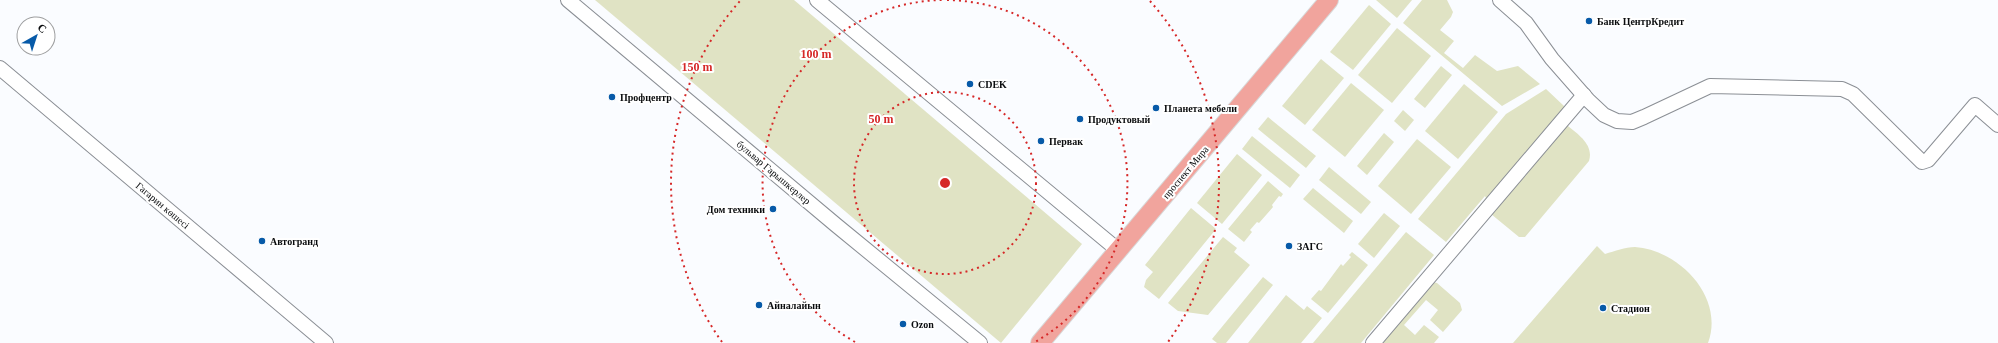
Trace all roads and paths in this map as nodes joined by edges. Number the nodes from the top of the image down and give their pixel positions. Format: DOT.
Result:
graph roads {
  1 [pos="568,0"];
  2 [pos="817,0"];
  3 [pos="1329,0"];
  4 [pos="1500,0"];
  5 [pos="0,68"];
  6 [pos="1584,96"];
  7 [pos="1998,125"];
  8 [pos="1119,251"];
  9 [pos="326,343"];
  10 [pos="980,343"];
  11 [pos="1040,343"];
  12 [pos="1373,343"];
  1 -- 10 [label="street, бульвар Гарышкерлер"];
  2 -- 8 [label="street"];
  3 -- 8 [label="main road, проспект Мира"];
  4 -- 6 [label="street"];
  5 -- 9 [label="street, Гагарин көшесі"];
  6 -- 7 [label="street"];
  6 -- 12 [label="street"];
  8 -- 11 [label="main road, проспект Мира"];
}
